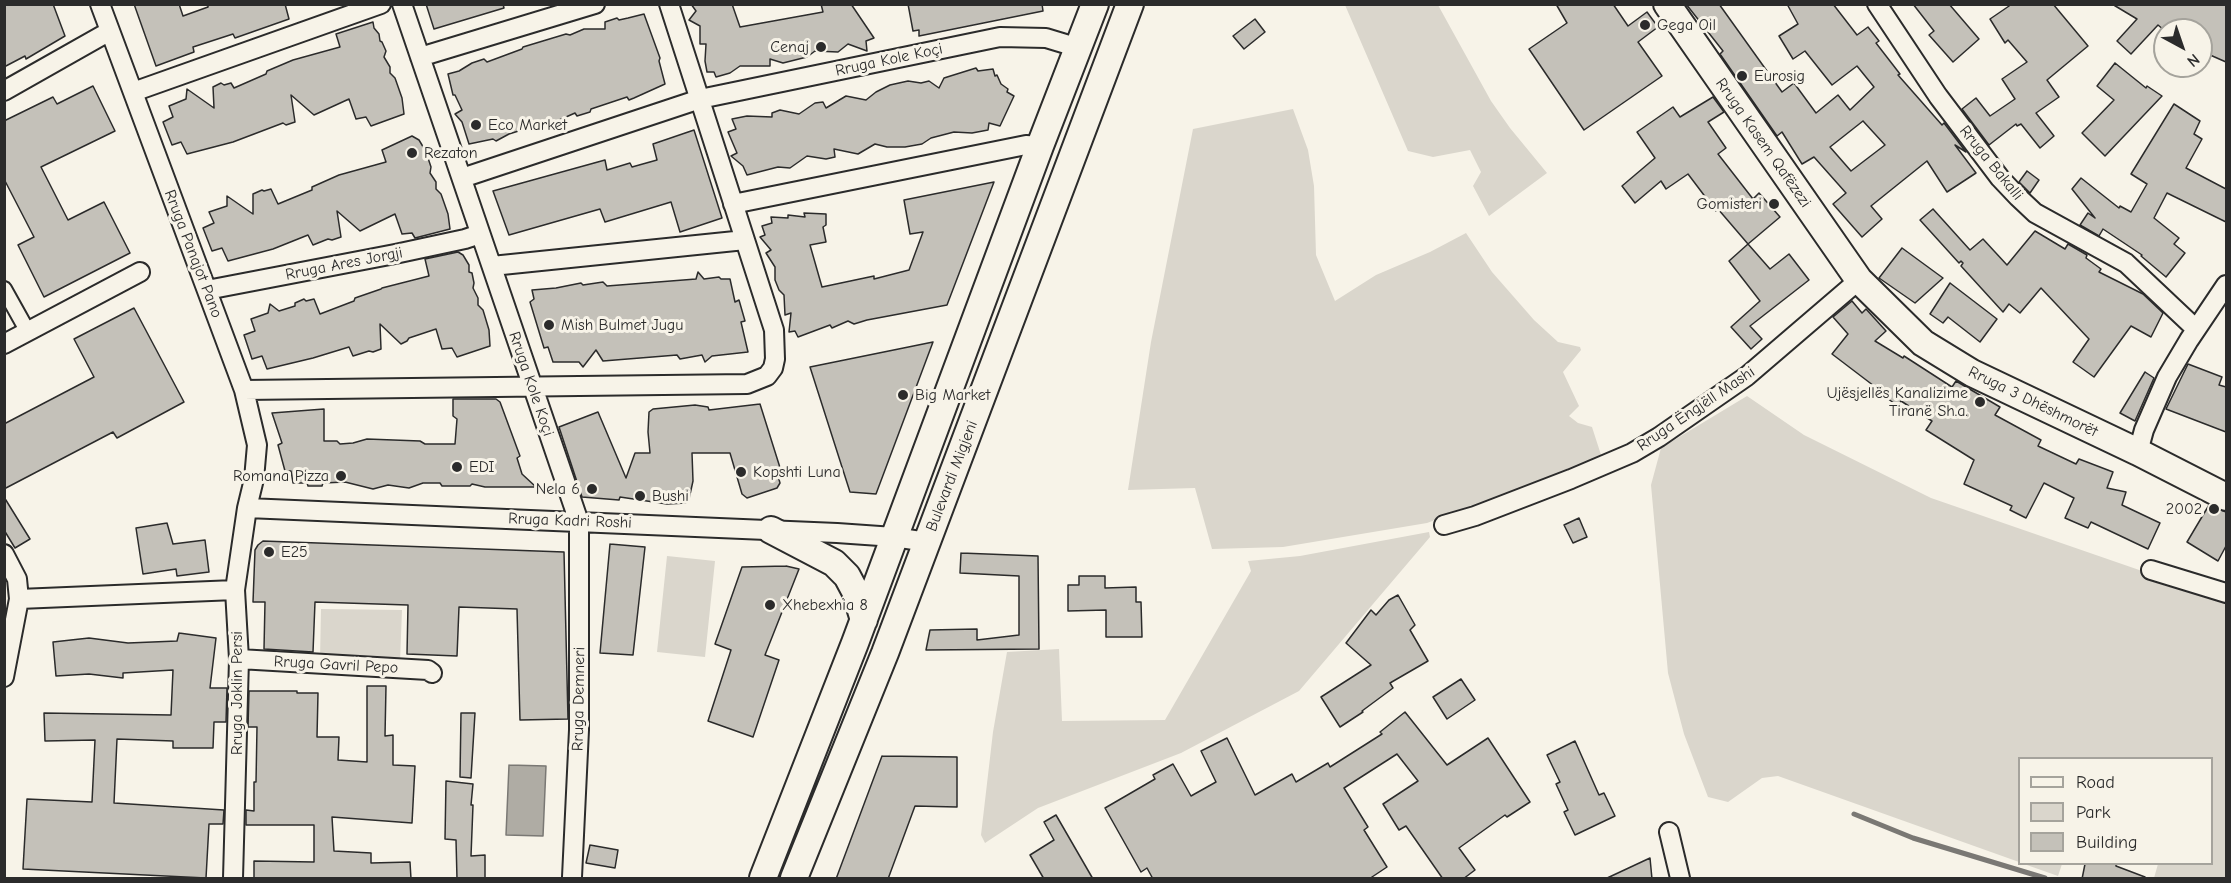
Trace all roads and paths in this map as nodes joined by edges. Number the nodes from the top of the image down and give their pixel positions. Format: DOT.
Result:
graph roads {
  1 [pos="100,4"];
  2 [pos="381,4"];
  3 [pos="402,4"];
  4 [pos="595,4"];
  5 [pos="669,4"];
  6 [pos="1095,4"];
  7 [pos="1130,4"];
  8 [pos="1667,4"];
  9 [pos="1877,4"];
  10 [pos="110,32"];
  11 [pos="1079,48"];
  12 [pos="420,57"];
  13 [pos="4,91"];
  14 [pos="133,92"];
  15 [pos="700,99"];
  16 [pos="1040,146"];
  17 [pos="462,178"];
  18 [pos="733,204"];
  19 [pos="480,234"];
  20 [pos="745,240"];
  21 [pos="492,267"];
  22 [pos="140,272"];
  23 [pos="1858,280"];
  24 [pos="2226,285"];
  25 [pos="4,289"];
  26 [pos="207,290"];
  27 [pos="2196,329"];
  28 [pos="28,332"];
  29 [pos="4,344"];
  30 [pos="531,386"];
  31 [pos="244,390"];
  32 [pos="2138,452"];
  33 [pos="2226,497"];
  34 [pos="247,508"];
  35 [pos="579,522"];
  36 [pos="1444,525"];
  37 [pos="771,530"];
  38 [pos="894,537"];
  39 [pos="927,542"];
  40 [pos="4,554"];
  41 [pos="2151,570"];
  42 [pos="235,590"];
  43 [pos="2226,594"];
  44 [pos="19,599"];
  45 [pos="864,620"];
  46 [pos="239,659"];
  47 [pos="432,673"];
  48 [pos="4,677"];
  49 [pos="1669,832"];
  50 [pos="572,877"];
  51 [pos="234,879"];
  52 [pos="763,879"];
  53 [pos="794,879"];
  54 [pos="1680,879"];
  1 -- 10 [label="street, Rruga Panajot Pano"];
  2 -- 14 [label="street"];
  3 -- 12 [label="street, Rruga Kole Koçi"];
  4 -- 12 [label="street"];
  5 -- 15 [label="street"];
  6 -- 11 [label="main road, Bulevardi Migjeni"];
  7 -- 39 [label="main road, Bulevardi Migjeni"];
  8 -- 23 [label="main road, Rruga Kasem Qafëzezi"];
  9 -- 27 [label="street, Rruga Bakalli"];
  10 -- 13 [label="street"];
  10 -- 14 [label="street, Rruga Panajot Pano"];
  11 -- 15 [label="street, Rruga Kole Koçi"];
  11 -- 16 [label="main road, Bulevardi Migjeni"];
  12 -- 17 [label="street, Rruga Kole Koçi"];
  14 -- 26 [label="street, Rruga Panajot Pano"];
  15 -- 17 [label="street, Rruga Kole Koçi"];
  15 -- 18 [label="street"];
  16 -- 18 [label="street"];
  16 -- 38 [label="main road, Bulevardi Migjeni"];
  17 -- 19 [label="street, Rruga Kole Koçi"];
  18 -- 20 [label="street"];
  19 -- 21 [label="street, Rruga Kole Koçi"];
  19 -- 26 [label="street, Rruga Ares Jorgji"];
  20 -- 21 [label="street"];
  20 -- 30 [label="street"];
  21 -- 30 [label="street, Rruga Kole Koçi"];
  22 -- 28 [label="street"];
  23 -- 32 [label="main road, Rruga 3 Dhëshmorët"];
  23 -- 36 [label="street, Rruga Ëngjëll Mashi"];
  24 -- 27 [label="street"];
  25 -- 28 [label="street"];
  26 -- 31 [label="street, Rruga Panajot Pano"];
  27 -- 32 [label="street"];
  28 -- 29 [label="street"];
  30 -- 31 [label="street"];
  30 -- 35 [label="street, Rruga Kole Koçi"];
  31 -- 34 [label="street, Rruga Panajot Pano"];
  32 -- 33 [label="main road, Rruga 3 Dhëshmorët"];
  34 -- 35 [label="street, Rruga Kadri Roshi"];
  34 -- 42 [label="street, Rruga Joklin Persi"];
  35 -- 37 [label="street, Rruga Kadri Roshi"];
  35 -- 50 [label="street, Rruga Demneri"];
  37 -- 38 [label="street, Rruga Kadri Roshi"];
  37 -- 45 [label="main road"];
  38 -- 39 [label="street"];
  38 -- 45 [label="main road, Bulevardi Migjeni"];
  39 -- 53 [label="main road, Bulevardi Migjeni"];
  40 -- 44 [label="street"];
  41 -- 43 [label="street"];
  42 -- 44 [label="street"];
  42 -- 46 [label="street, Rruga Joklin Persi"];
  44 -- 48 [label="street"];
  45 -- 52 [label="main road, Bulevardi Migjeni"];
  46 -- 47 [label="street, Rruga Gavril Pepo"];
  46 -- 51 [label="street, Rruga Joklin Persi"];
  49 -- 54 [label="street"];
}
